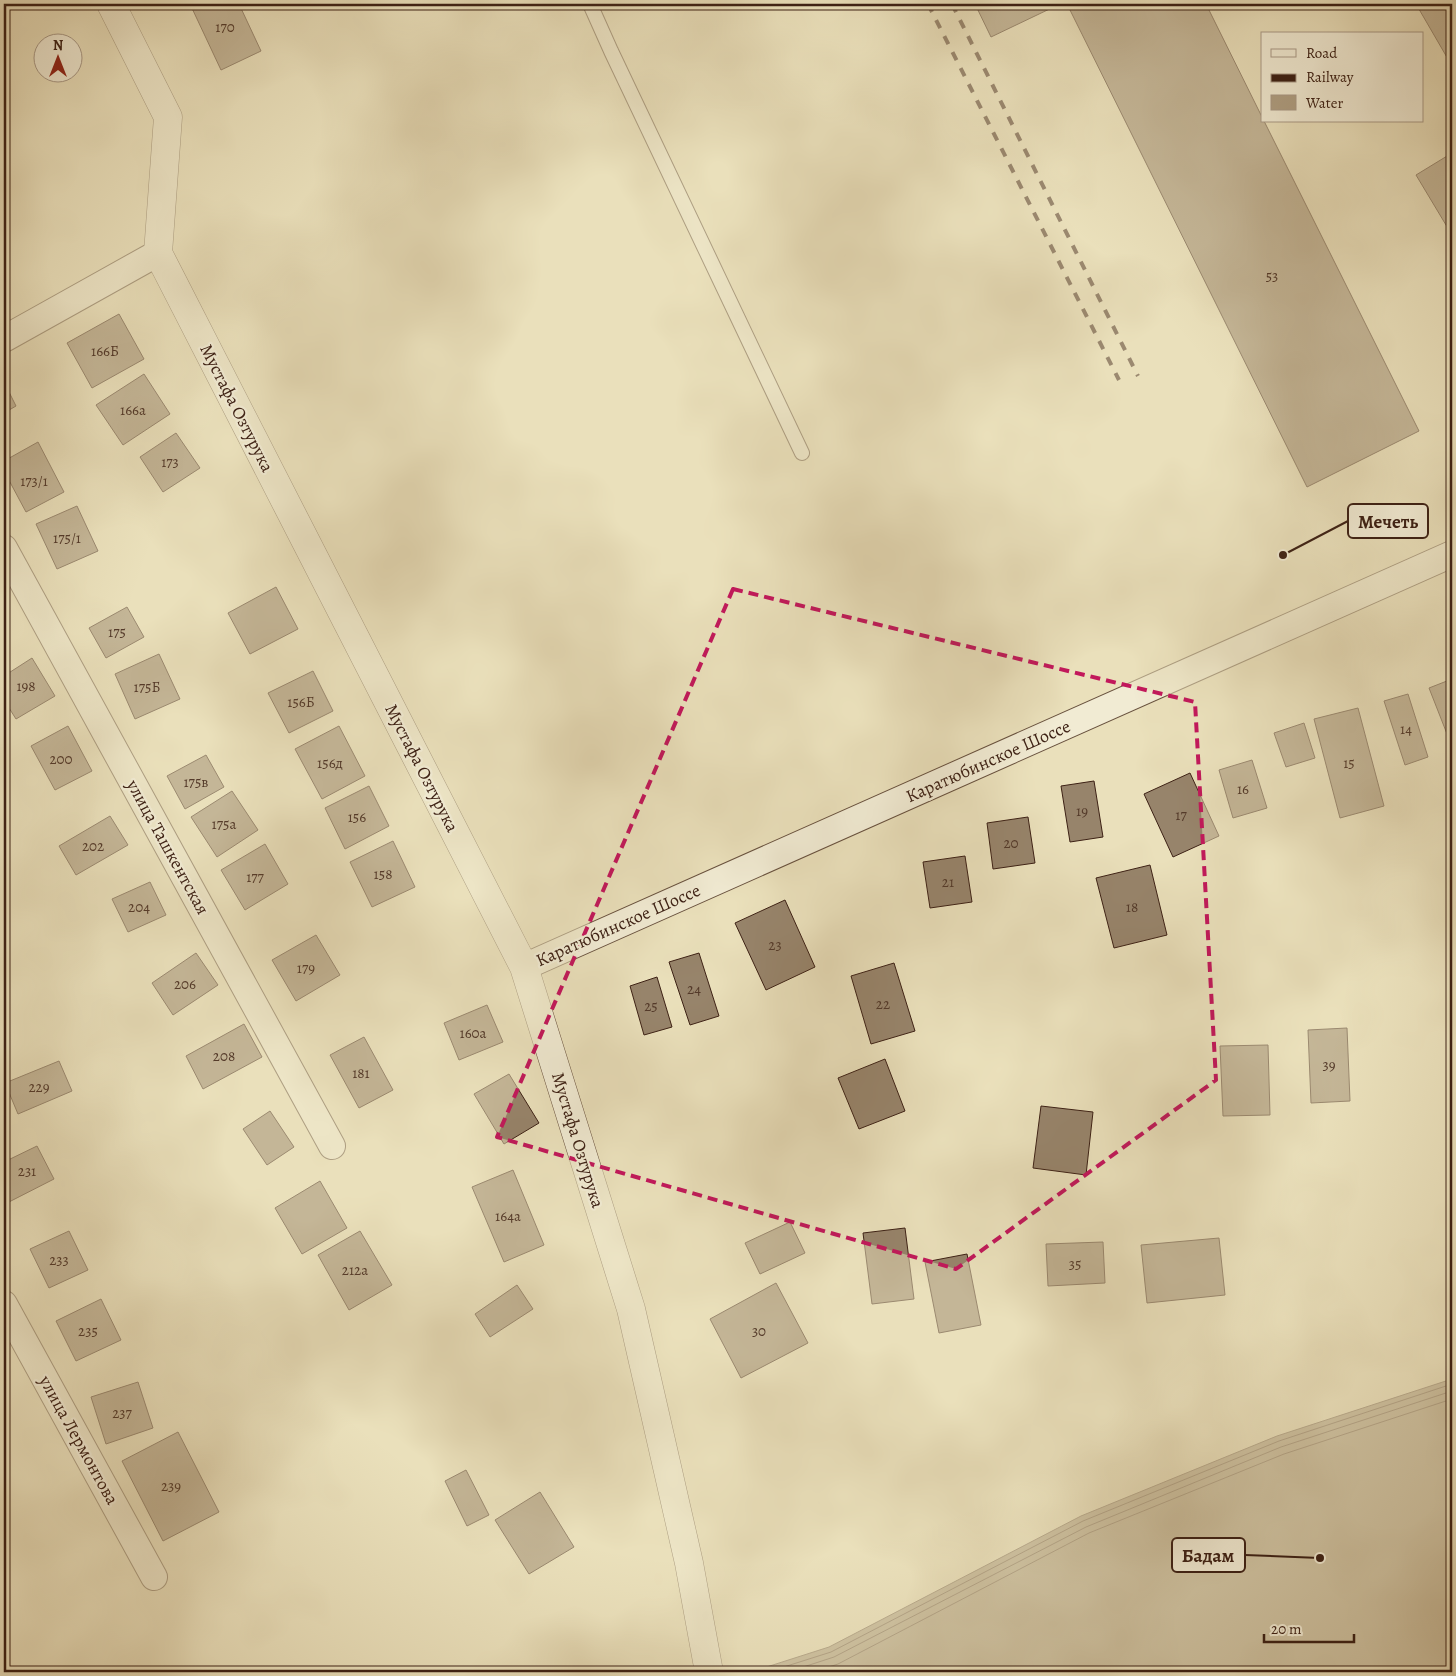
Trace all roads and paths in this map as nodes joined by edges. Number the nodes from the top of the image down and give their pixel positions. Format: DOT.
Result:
graph roads {
  1 [pos="111,4"];
  2 [pos="590,4"];
  3 [pos="158,253"];
  4 [pos="4,339"];
  5 [pos="802,453"];
  6 [pos="4,548"];
  7 [pos="1452,554"];
  8 [pos="524,967"];
  9 [pos="332,1146"];
  10 [pos="4,1304"];
  11 [pos="154,1577"];
  12 [pos="709,1672"];
  1 -- 3 [label="street"];
  2 -- 5 [label="lane"];
  3 -- 4 [label="street"];
  3 -- 8 [label="street, Мустафа Озтурука"];
  6 -- 9 [label="street, улица Ташкентская"];
  7 -- 8 [label="street, Каратюбинское Шоссе"];
  8 -- 12 [label="street, Мустафа Озтурука"];
  10 -- 11 [label="street, улица Лермонтова"];
}
